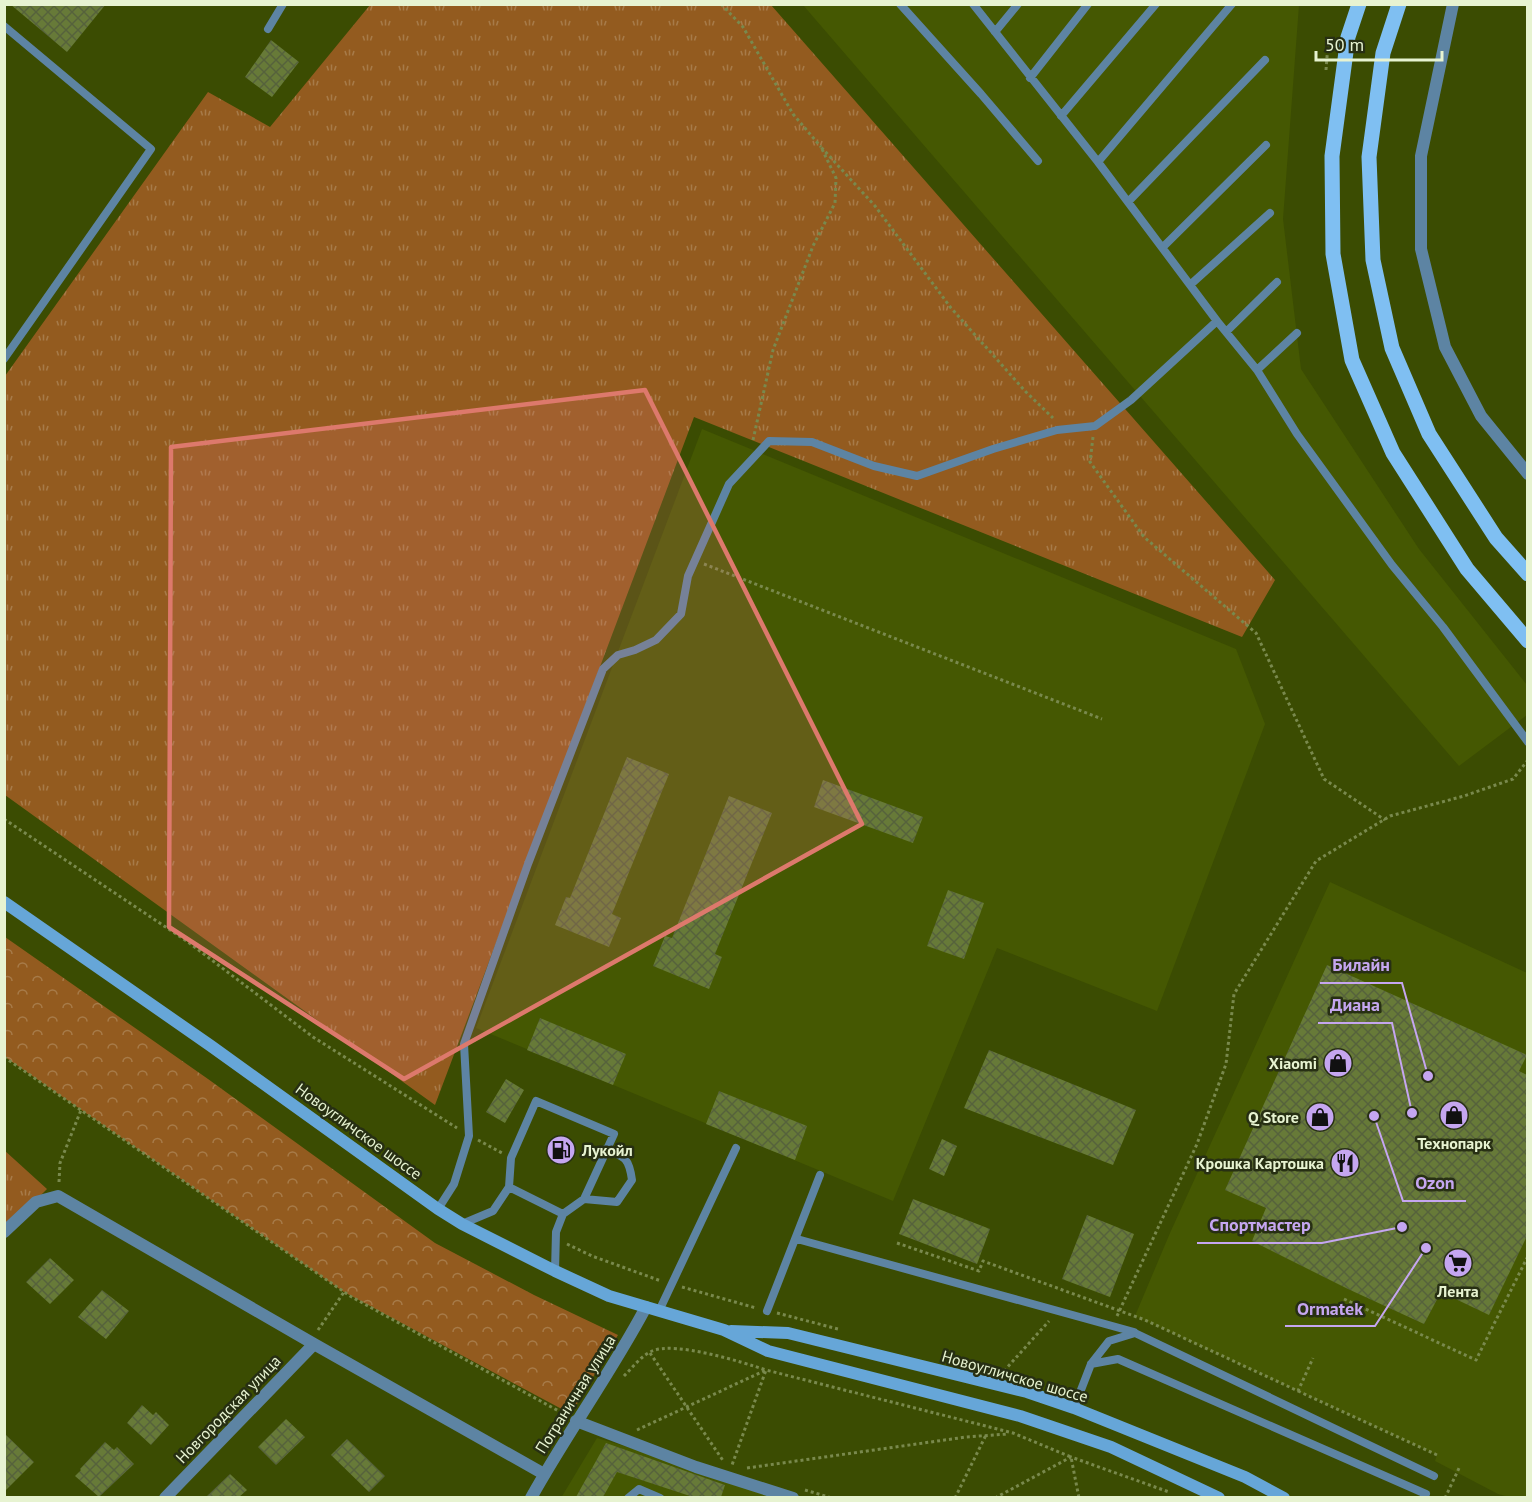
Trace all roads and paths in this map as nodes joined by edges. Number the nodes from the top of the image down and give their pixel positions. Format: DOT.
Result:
graph roads {
  1 [pos="283,4"];
  2 [pos="721,4"];
  3 [pos="900,4"];
  4 [pos="973,4"];
  5 [pos="1018,4"];
  6 [pos="1088,4"];
  7 [pos="1156,4"];
  8 [pos="1232,4"];
  9 [pos="1359,4"];
  10 [pos="1399,4"];
  11 [pos="1453,4"];
  12 [pos="4,26"];
  13 [pos="268,29"];
  14 [pos="995,32"];
  15 [pos="1265,60"];
  16 [pos="1030,78"];
  17 [pos="1061,116"];
  18 [pos="1266,145"];
  19 [pos="821,147"];
  20 [pos="1038,161"];
  21 [pos="1098,162"];
  22 [pos="1128,202"];
  23 [pos="1270,213"];
  24 [pos="1163,247"];
  25 [pos="1277,282"];
  26 [pos="1191,285"];
  27 [pos="1217,321"];
  28 [pos="1226,332"];
  29 [pos="1297,333"];
  30 [pos="4,359"];
  31 [pos="1257,370"];
  32 [pos="1095,426"];
  33 [pos="1066,429"];
  34 [pos="748,463"];
  35 [pos="1527,474"];
  36 [pos="695,560"];
  37 [pos="1527,574"];
  38 [pos="1527,641"];
  39 [pos="1102,719"];
  40 [pos="1527,742"];
  41 [pos="1527,760"];
  42 [pos="4,819"];
  43 [pos="1385,820"];
  44 [pos="4,902"];
  45 [pos="4,1057"];
  46 [pos="81,1110"];
  47 [pos="469,1136"];
  48 [pos="736,1148"];
  49 [pos="606,1149"];
  50 [pos="511,1158"];
  51 [pos="820,1175"];
  52 [pos="509,1187"];
  53 [pos="58,1197"];
  54 [pos="584,1199"];
  55 [pos="438,1209"];
  56 [pos="563,1214"];
  57 [pos="462,1224"];
  58 [pos="4,1232"];
  59 [pos="556,1239"];
  60 [pos="797,1239"];
  61 [pos="897,1243"];
  62 [pos="1527,1257"];
  63 [pos="555,1271"];
  64 [pos="672,1284"];
  65 [pos="344,1292"];
  66 [pos="1344,1299"];
  67 [pos="646,1307"];
  68 [pos="659,1311"];
  69 [pos="767,1311"];
  70 [pos="1119,1311"];
  71 [pos="1051,1319"];
  72 [pos="1112,1326"];
  73 [pos="724,1330"];
  74 [pos="849,1332"];
  75 [pos="1135,1333"];
  76 [pos="312,1343"];
  77 [pos="650,1353"];
  78 [pos="1313,1358"];
  79 [pos="1090,1364"];
  80 [pos="994,1369"];
  81 [pos="766,1370"];
  82 [pos="1004,1371"];
  83 [pos="1013,1374"];
  84 [pos="619,1382"];
  85 [pos="1298,1391"];
  86 [pos="686,1407"];
  87 [pos="1074,1408"];
  88 [pos="576,1421"];
  89 [pos="1013,1433"];
  90 [pos="628,1434"];
  91 [pos="986,1435"];
  92 [pos="1437,1455"];
  93 [pos="1071,1457"];
  94 [pos="1460,1466"];
  95 [pos="741,1469"];
  96 [pos="544,1474"];
  97 [pos="1434,1476"];
  98 [pos="1005,1492"];
  99 [pos="1175,1494"];
  100 [pos="1425,1494"];
  101 [pos="165,1497"];
  102 [pos="531,1497"];
  103 [pos="628,1497"];
  104 [pos="660,1497"];
  105 [pos="793,1497"];
  106 [pos="955,1497"];
  107 [pos="995,1497"];
  108 [pos="1006,1497"];
  109 [pos="1079,1497"];
  110 [pos="1219,1497"];
  111 [pos="1284,1497"];
  112 [pos="1445,1497"];
  1 -- 13 [label="lane"];
  2 -- 19 [label="path"];
  3 -- 20 [label="lane"];
  4 -- 14 [label="lane"];
  5 -- 14 [label="lane"];
  6 -- 16 [label="lane"];
  7 -- 17 [label="lane"];
  8 -- 21 [label="lane"];
  9 -- 38 [label="main road"];
  10 -- 37 [label="main road"];
  11 -- 35 [label="street"];
  12 -- 30 [label="lane"];
  14 -- 16 [label="lane"];
  15 -- 22 [label="lane"];
  16 -- 17 [label="lane"];
  17 -- 21 [label="lane"];
  18 -- 24 [label="lane"];
  19 -- 33 [label="path"];
  19 -- 34 [label="path"];
  21 -- 22 [label="lane"];
  22 -- 24 [label="lane"];
  23 -- 26 [label="lane"];
  24 -- 26 [label="lane"];
  25 -- 28 [label="lane"];
  26 -- 27 [label="lane"];
  27 -- 28 [label="lane"];
  27 -- 32 [label="lane"];
  28 -- 31 [label="lane"];
  29 -- 31 [label="lane"];
  31 -- 40 [label="lane"];
  32 -- 33 [label="lane"];
  32 -- 43 [label="path"];
  33 -- 34 [label="lane"];
  34 -- 36 [label="lane"];
  36 -- 39 [label="path"];
  36 -- 47 [label="lane"];
  41 -- 43 [label="path"];
  42 -- 47 [label="path"];
  43 -- 70 [label="path"];
  44 -- 55 [label="main road, Новоугличское шоссе"];
  45 -- 46 [label="path"];
  46 -- 53 [label="path"];
  46 -- 65 [label="path"];
  47 -- 50 [label="path"];
  47 -- 55 [label="lane"];
  48 -- 64 [label="lane"];
  49 -- 50 [label="lane"];
  49 -- 54 [label="lane"];
  49 -- 54 [label="lane"];
  50 -- 52 [label="lane"];
  51 -- 60 [label="lane"];
  52 -- 56 [label="lane"];
  52 -- 57 [label="lane"];
  53 -- 58 [label="street"];
  53 -- 76 [label="street"];
  54 -- 56 [label="lane"];
  55 -- 57 [label="main road, Новоугличское шоссе"];
  56 -- 59 [label="lane"];
  57 -- 63 [label="main road, Новоугличское шоссе"];
  59 -- 63 [label="lane"];
  59 -- 64 [label="path"];
  60 -- 69 [label="lane"];
  60 -- 72 [label="lane"];
  61 -- 70 [label="path"];
  62 -- 66 [label="path"];
  63 -- 67 [label="main road, Новоугличское шоссе"];
  64 -- 68 [label="lane"];
  64 -- 69 [label="path"];
  65 -- 76 [label="path"];
  65 -- 88 [label="path"];
  67 -- 68 [label="main road, Новоугличское шоссе"];
  67 -- 88 [label="street, Пограничная улица"];
  68 -- 73 [label="main road, Новоугличское шоссе"];
  69 -- 74 [label="path"];
  70 -- 72 [label="path"];
  70 -- 85 [label="path"];
  71 -- 82 [label="path"];
  72 -- 75 [label="lane"];
  73 -- 87 [label="main road, Новоугличское шоссе"];
  73 -- 110 [label="main road, Новоугличское шоссе"];
  75 -- 79 [label="lane"];
  75 -- 97 [label="lane"];
  76 -- 96 [label="street"];
  76 -- 101 [label="street, Новгородская улица"];
  77 -- 81 [label="path"];
  77 -- 84 [label="path"];
  77 -- 86 [label="path"];
  78 -- 85 [label="path"];
  79 -- 87 [label="lane"];
  79 -- 100 [label="lane"];
  80 -- 82 [label="path"];
  81 -- 86 [label="path"];
  81 -- 86 [label="path"];
  81 -- 89 [label="path"];
  82 -- 83 [label="path"];
  85 -- 92 [label="path"];
  86 -- 90 [label="path"];
  87 -- 111 [label="main road, Новоугличское шоссе"];
  88 -- 96 [label="street, Пограничная улица"];
  88 -- 105 [label="street"];
  89 -- 91 [label="path"];
  89 -- 93 [label="path"];
  91 -- 95 [label="path"];
  91 -- 106 [label="path"];
  93 -- 98 [label="path"];
  93 -- 99 [label="path"];
  93 -- 109 [label="path"];
  94 -- 112 [label="path"];
  96 -- 102 [label="street, Пограничная улица"];
  98 -- 107 [label="path"];
  98 -- 108 [label="path"];
  103 -- 104 [label="lane"];
}
